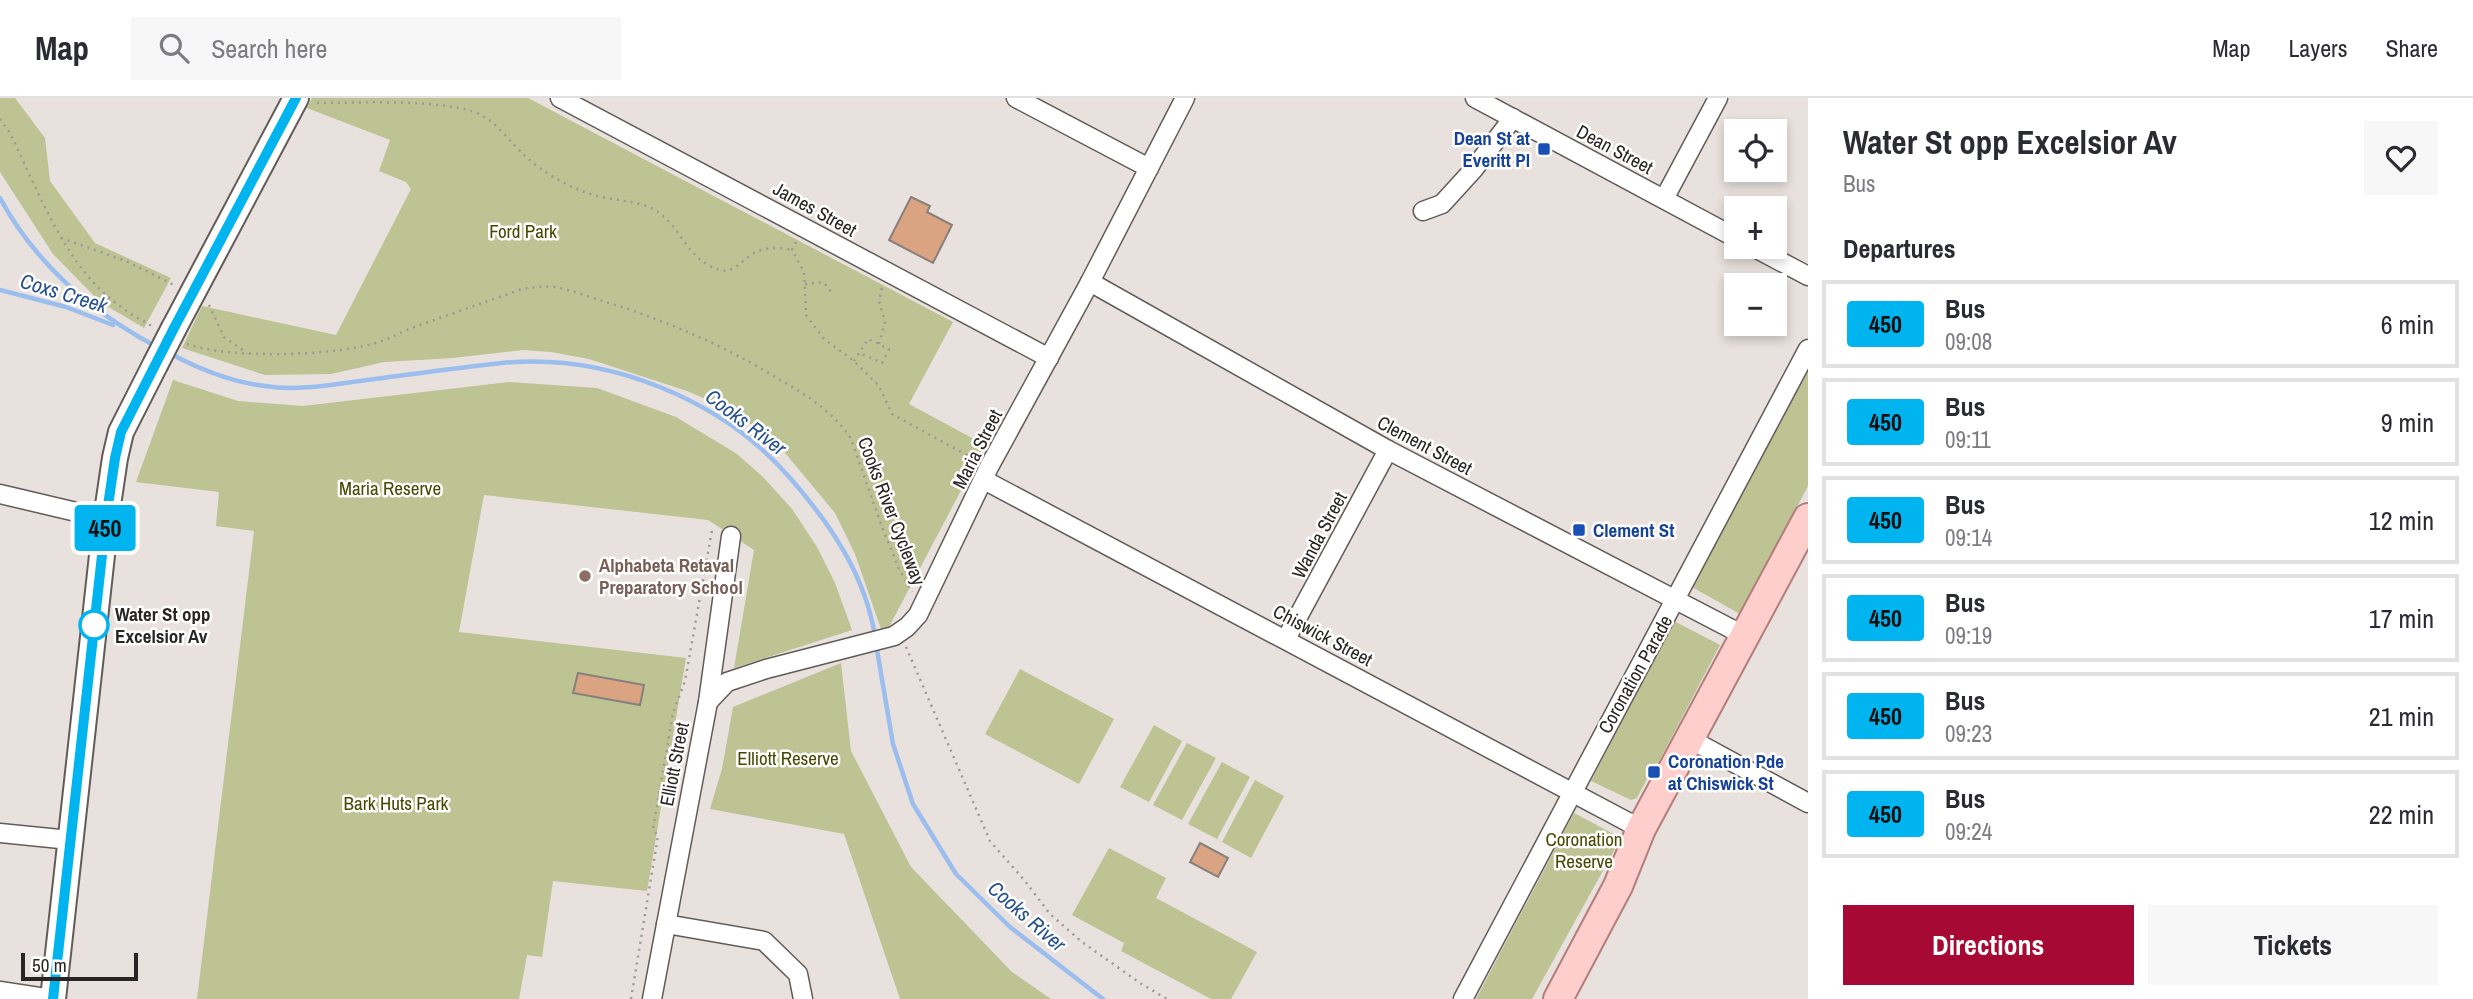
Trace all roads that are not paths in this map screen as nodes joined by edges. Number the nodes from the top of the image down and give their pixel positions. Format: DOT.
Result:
graph roads {
  1 [pos="560,98"];
  2 [pos="1016,98"];
  3 [pos="1185,98"];
  4 [pos="1475,98"];
  5 [pos="1718,98"];
  6 [pos="307,100"];
  7 [pos="1513,118"];
  8 [pos="1149,168"];
  9 [pos="1664,199"];
  10 [pos="1423,211"];
  11 [pos="1724,232"];
  12 [pos="1776,259"];
  13 [pos="1808,276"];
  14 [pos="1090,282"];
  15 [pos="1808,349"];
  16 [pos="1049,358"];
  17 [pos="1388,450"];
  18 [pos="986,474"];
  19 [pos="0,494"];
  20 [pos="1808,518"];
  21 [pos="106,519"];
  22 [pos="731,536"];
  23 [pos="1676,600"];
  24 [pos="1745,636"];
  25 [pos="1286,639"];
  26 [pos="708,702"];
  27 [pos="1690,739"];
  28 [pos="1571,792"];
  29 [pos="1808,803"];
  30 [pos="1641,829"];
  31 [pos="0,833"];
  32 [pos="70,840"];
  33 [pos="666,924"];
  34 [pos="0,991"];
  35 [pos="52,999"];
  36 [pos="652,999"];
  37 [pos="803,999"];
  38 [pos="1463,999"];
  39 [pos="1541,999"];
  40 [pos="1558,999"];
  1 -- 16 [label="street, James Street"];
  2 -- 8 [label="street"];
  3 -- 8 [label="street, Maria Street"];
  4 -- 7 [label="street, Dean Street"];
  5 -- 9 [label="street"];
  6 -- 21 [label="main road, bridge"];
  7 -- 9 [label="street, Dean Street"];
  7 -- 10 [label="street"];
  8 -- 14 [label="street, Maria Street"];
  9 -- 11 [label="street, Dean Street"];
  12 -- 13 [label="street"];
  14 -- 16 [label="street, Maria Street"];
  14 -- 17 [label="street, Clement Street"];
  15 -- 23 [label="street, Coronation Parade"];
  16 -- 18 [label="street, Maria Street"];
  17 -- 23 [label="street, Clement Street"];
  17 -- 25 [label="street, Wanda Street"];
  18 -- 25 [label="street, Chiswick Street"];
  18 -- 26 [label="street, Maria Street"];
  19 -- 21 [label="street"];
  20 -- 24 [label="main road"];
  21 -- 32 [label="main road"];
  22 -- 26 [label="street, Elliott Street"];
  23 -- 24 [label="street, Clement Street"];
  23 -- 28 [label="street, Coronation Parade"];
  24 -- 27 [label="main road"];
  25 -- 28 [label="street, Chiswick Street"];
  26 -- 33 [label="street, Elliott Street"];
  27 -- 29 [label="street"];
  27 -- 30 [label="main road"];
  28 -- 30 [label="street, Chiswick Street"];
  28 -- 38 [label="street, Coronation Parade"];
  30 -- 39 [label="main road"];
  30 -- 40 [label="main road"];
  31 -- 32 [label="street"];
  32 -- 35 [label="main road"];
  33 -- 36 [label="street, Elliott Street"];
  33 -- 37 [label="street"];
  34 -- 35 [label="street"];
}
